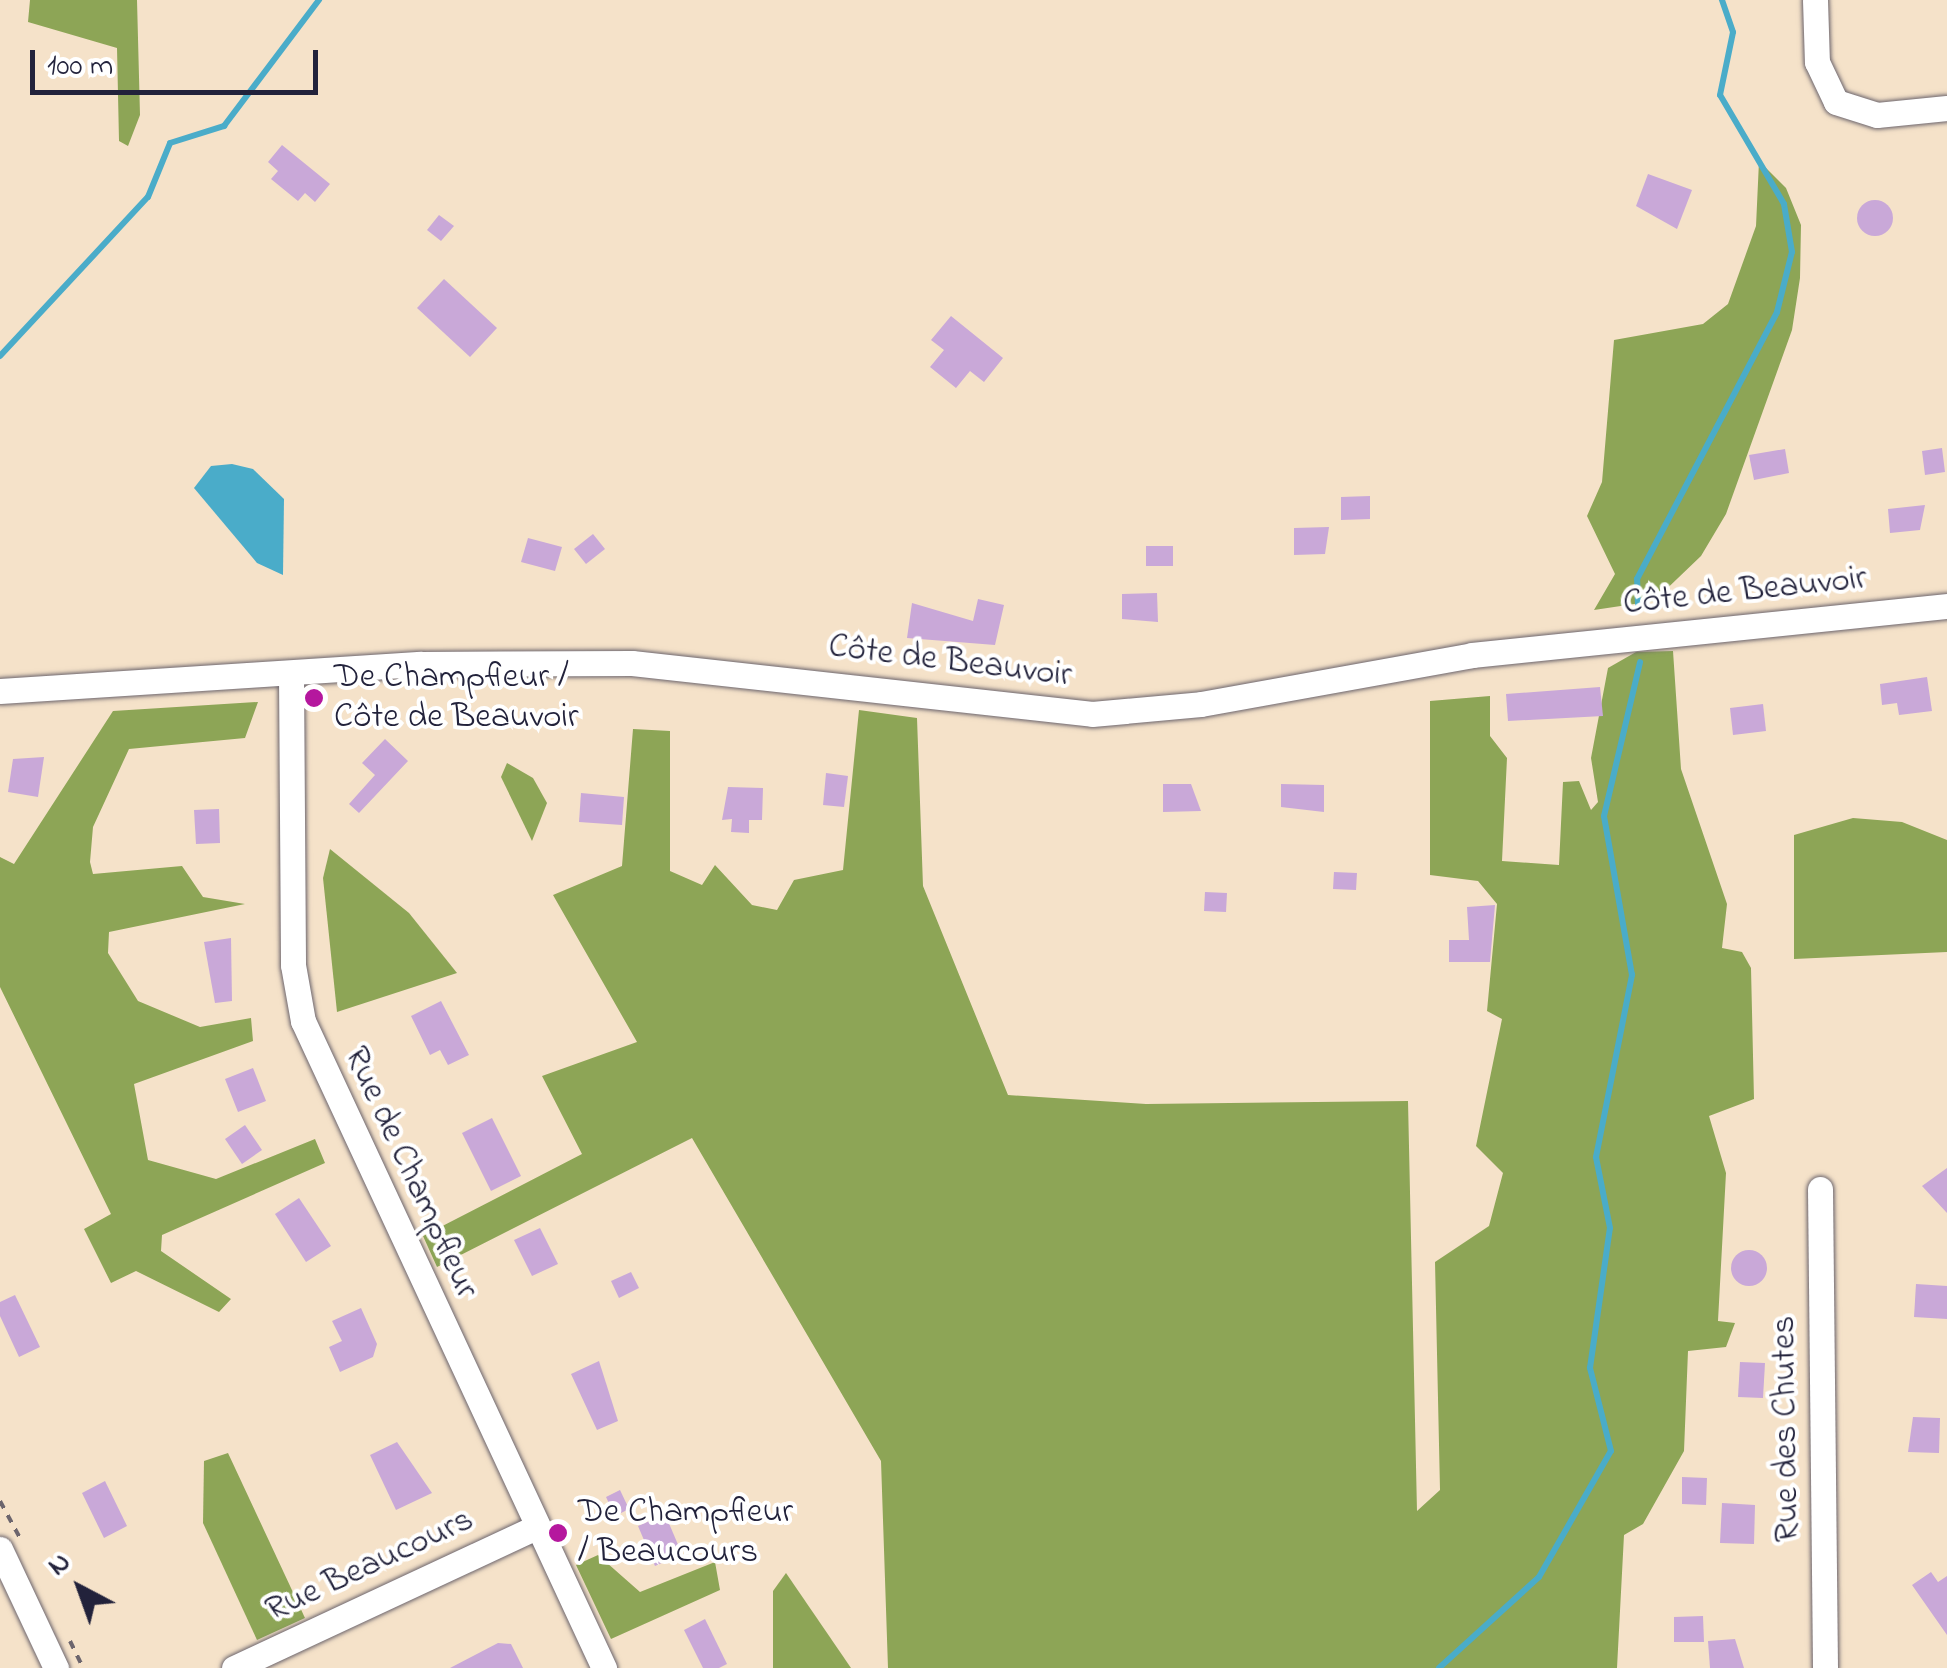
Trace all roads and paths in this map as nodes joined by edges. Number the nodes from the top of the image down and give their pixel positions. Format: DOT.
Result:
graph roads {
  1 [pos="1815,0"];
  2 [pos="1947,108"];
  3 [pos="1947,606"];
  4 [pos="291,674"];
  5 [pos="0,691"];
  6 [pos="1820,1189"];
  7 [pos="536,1528"];
  8 [pos="0,1549"];
  9 [pos="56,1668"];
  10 [pos="234,1668"];
  11 [pos="604,1668"];
  12 [pos="1824,1668"];
  1 -- 2 [label="street"];
  3 -- 4 [label="street, Côte de Beauvoir"];
  4 -- 5 [label="street, Côte de Beauvoir"];
  4 -- 7 [label="street, Rue de Champfleur"];
  6 -- 12 [label="street, Rue des Chutes"];
  7 -- 10 [label="street, Rue Beaucours"];
  7 -- 11 [label="street, Rue de Champfleur"];
  8 -- 9 [label="street"];
}
